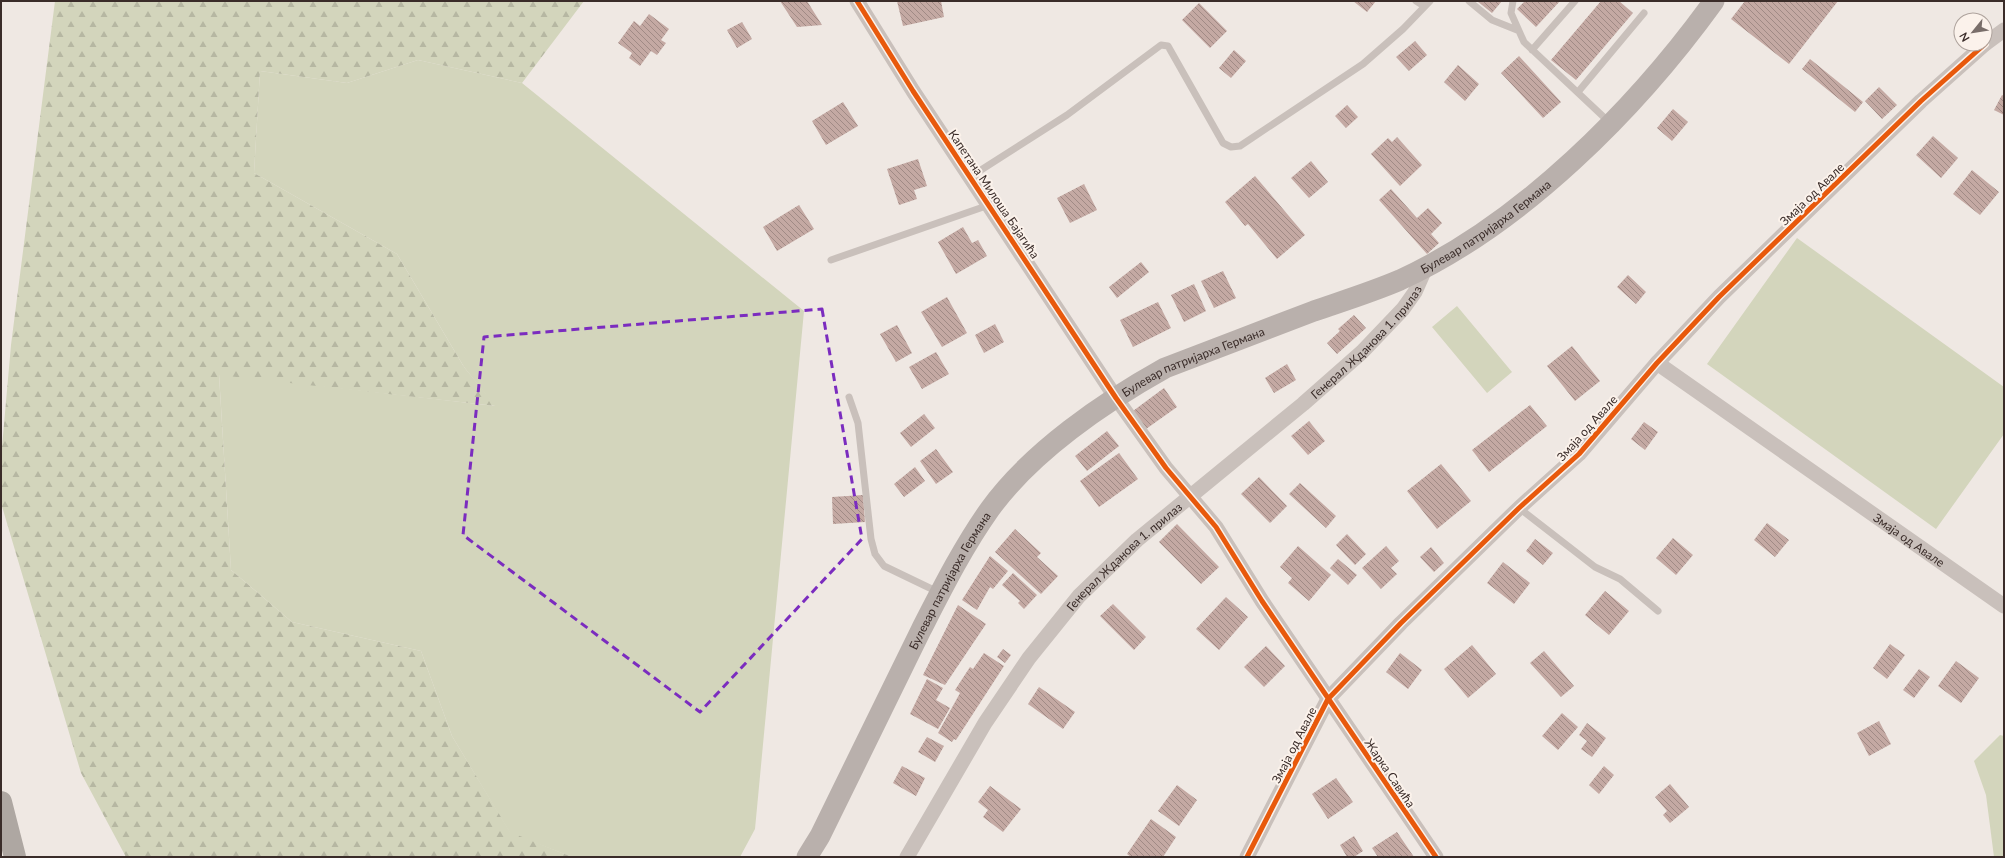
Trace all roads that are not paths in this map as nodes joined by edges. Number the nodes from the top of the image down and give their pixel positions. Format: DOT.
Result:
graph roads {
  1 [pos="857,1"];
  2 [pos="1416,1"];
  3 [pos="1430,1"];
  4 [pos="1469,1"];
  5 [pos="1513,1"];
  6 [pos="1575,1"];
  7 [pos="1714,1"];
  8 [pos="1424,6"];
  9 [pos="1644,13"];
  10 [pos="1517,30"];
  11 [pos="2004,30"];
  12 [pos="1993,38"];
  13 [pos="1532,50"];
  14 [pos="1976,52"];
  15 [pos="1578,92"];
  16 [pos="1611,123"];
  17 [pos="970,177"];
  18 [pos="988,205"];
  19 [pos="832,260"];
  20 [pos="1426,267"];
  21 [pos="1657,363"];
  22 [pos="850,397"];
  23 [pos="1116,398"];
  24 [pos="1189,496"];
  25 [pos="1519,508"];
  26 [pos="940,593"];
  27 [pos="2004,606"];
  28 [pos="1658,611"];
  29 [pos="1328,699"];
  30 [pos="1,804"];
  31 [pos="14,857"];
  32 [pos="807,857"];
  33 [pos="907,857"];
  34 [pos="1247,857"];
  35 [pos="1436,857"];
  1 -- 17 [label="street, Капетана Милоша Бајагића"];
  2 -- 8 [label="lane"];
  3 -- 8 [label="lane"];
  4 -- 10 [label="lane"];
  5 -- 10 [label="lane"];
  6 -- 13 [label="lane"];
  7 -- 16 [label="main road, Булевар патријарха Германа"];
  8 -- 17 [label="lane"];
  9 -- 15 [label="lane"];
  10 -- 13 [label="lane"];
  11 -- 12 [label="street, Змаја од Авале"];
  13 -- 15 [label="lane"];
  14 -- 21 [label="street, Змаја од Авале"];
  15 -- 16 [label="lane"];
  16 -- 20 [label="main road, Булевар патријарха Германа"];
  17 -- 18 [label="street, Капетана Милоша Бајагића"];
  18 -- 19 [label="lane"];
  18 -- 23 [label="street, Капетана Милоша Бајагића"];
  20 -- 23 [label="main road, Булевар патријарха Германа"];
  20 -- 24 [label="street, Генерал Жданова 1. прилаз"];
  21 -- 25 [label="street, Змаја од Авале"];
  21 -- 27 [label="street, Змаја од Авале"];
  22 -- 26 [label="lane"];
  23 -- 24 [label="street, Капетана Милоша Бајагића"];
  23 -- 26 [label="main road, Булевар патријарха Германа"];
  24 -- 29 [label="street, Жарка Савића"];
  24 -- 33 [label="street, Генерал Жданова 1. прилаз"];
  25 -- 28 [label="lane"];
  25 -- 29 [label="street, Змаја од Авале"];
  26 -- 32 [label="main road, Булевар патријарха Германа"];
  29 -- 34 [label="street, Змаја од Авале"];
  29 -- 35 [label="street, Жарка Савића"];
  30 -- 31 [label="highway"];
}
